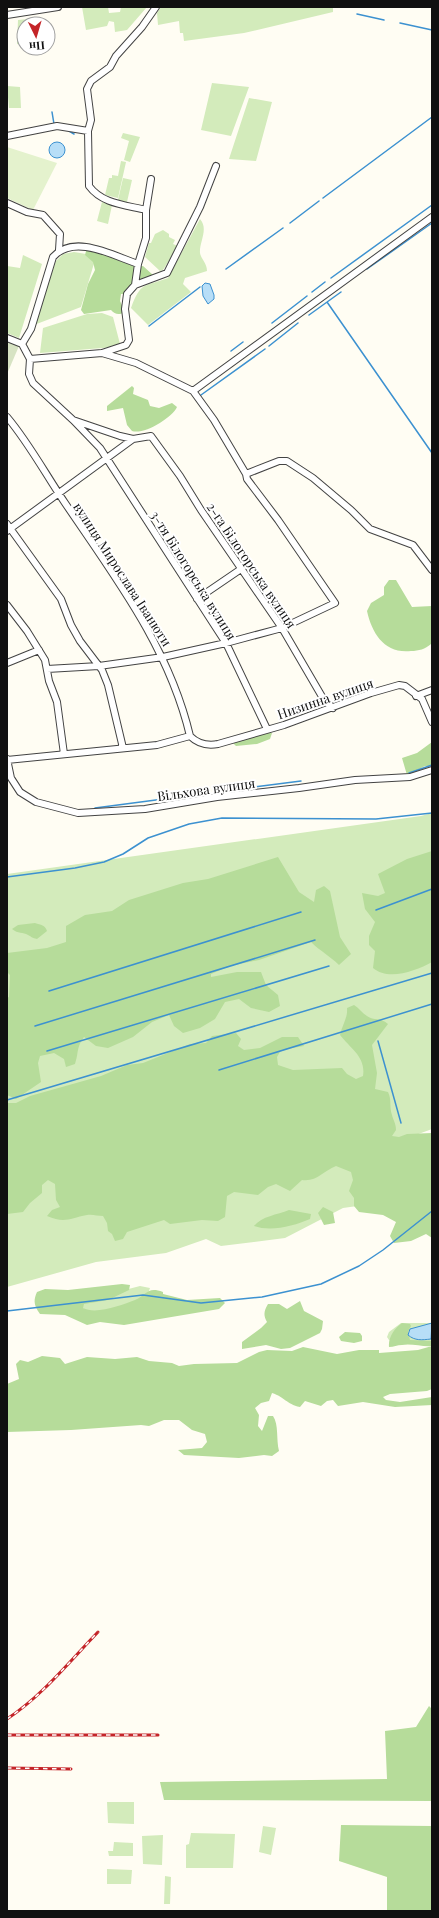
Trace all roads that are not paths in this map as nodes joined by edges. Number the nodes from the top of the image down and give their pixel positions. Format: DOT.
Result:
graph roads {
  1 [pos="58,7"];
  2 [pos="156,7"];
  3 [pos="7,15"];
  4 [pos="88,131"];
  5 [pos="7,136"];
  6 [pos="216,166"];
  7 [pos="151,179"];
  8 [pos="7,203"];
  9 [pos="146,210"];
  10 [pos="432,217"];
  11 [pos="60,250"];
  12 [pos="138,264"];
  13 [pos="135,285"];
  14 [pos="7,338"];
  15 [pos="22,344"];
  16 [pos="102,353"];
  17 [pos="30,359"];
  18 [pos="193,392"];
  19 [pos="7,418"];
  20 [pos="73,420"];
  21 [pos="133,439"];
  22 [pos="106,458"];
  23 [pos="246,474"];
  24 [pos="58,493"];
  25 [pos="8,528"];
  26 [pos="241,569"];
  27 [pos="432,570"];
  28 [pos="197,598"];
  29 [pos="7,605"];
  30 [pos="282,628"];
  31 [pos="226,643"];
  32 [pos="39,650"];
  33 [pos="163,657"];
  34 [pos="7,663"];
  35 [pos="99,666"];
  36 [pos="47,669"];
  37 [pos="432,690"];
  38 [pos="416,696"];
  39 [pos="333,708"];
  40 [pos="432,722"];
  41 [pos="268,729"];
  42 [pos="190,736"];
  43 [pos="123,748"];
  44 [pos="64,754"];
  45 [pos="7,759"];
  46 [pos="432,770"];
  1 -- 3 [label="street"];
  2 -- 4 [label="street"];
  4 -- 5 [label="street"];
  4 -- 9 [label="street"];
  6 -- 13 [label="street"];
  7 -- 9 [label="street"];
  8 -- 11 [label="street"];
  9 -- 12 [label="street"];
  10 -- 18 [label="street"];
  11 -- 12 [label="street"];
  11 -- 15 [label="street"];
  12 -- 13 [label="street"];
  13 -- 16 [label="street"];
  14 -- 15 [label="street"];
  15 -- 17 [label="street"];
  16 -- 17 [label="street"];
  16 -- 18 [label="street"];
  17 -- 20 [label="street, 3-тя Білогорська вулиця"];
  18 -- 23 [label="street"];
  19 -- 24 [label="street, вулиця Мирослава Іванюти"];
  20 -- 21 [label="street"];
  20 -- 22 [label="street, 3-тя Білогорська вулиця"];
  21 -- 22 [label="street"];
  21 -- 26 [label="street, 2-га Білогорська вулиця"];
  22 -- 24 [label="street"];
  22 -- 28 [label="street, 3-тя Білогорська вулиця"];
  23 -- 27 [label="street"];
  23 -- 30 [label="street"];
  24 -- 25 [label="street"];
  24 -- 33 [label="street, вулиця Мирослава Іванюти"];
  25 -- 35 [label="street"];
  26 -- 28 [label="street"];
  26 -- 30 [label="street, 2-га Білогорська вулиця"];
  28 -- 31 [label="street, 3-тя Білогорська вулиця"];
  29 -- 32 [label="street"];
  30 -- 31 [label="street"];
  30 -- 39 [label="street, 2-га Білогорська вулиця"];
  31 -- 33 [label="street"];
  31 -- 41 [label="street, 3-тя Білогорська вулиця"];
  32 -- 34 [label="street"];
  32 -- 36 [label="street"];
  33 -- 35 [label="street"];
  33 -- 42 [label="street, вулиця Мирослава Іванюти"];
  35 -- 36 [label="street"];
  35 -- 43 [label="street"];
  36 -- 44 [label="street"];
  37 -- 38 [label="street"];
  38 -- 39 [label="street, Низинна вулиця"];
  38 -- 40 [label="street, Низинна вулиця"];
  39 -- 41 [label="street, Низинна вулиця"];
  41 -- 42 [label="street, Низинна вулиця"];
  42 -- 43 [label="street"];
  43 -- 44 [label="street"];
  44 -- 45 [label="street"];
  45 -- 46 [label="street, Вільхова вулиця"];
}
